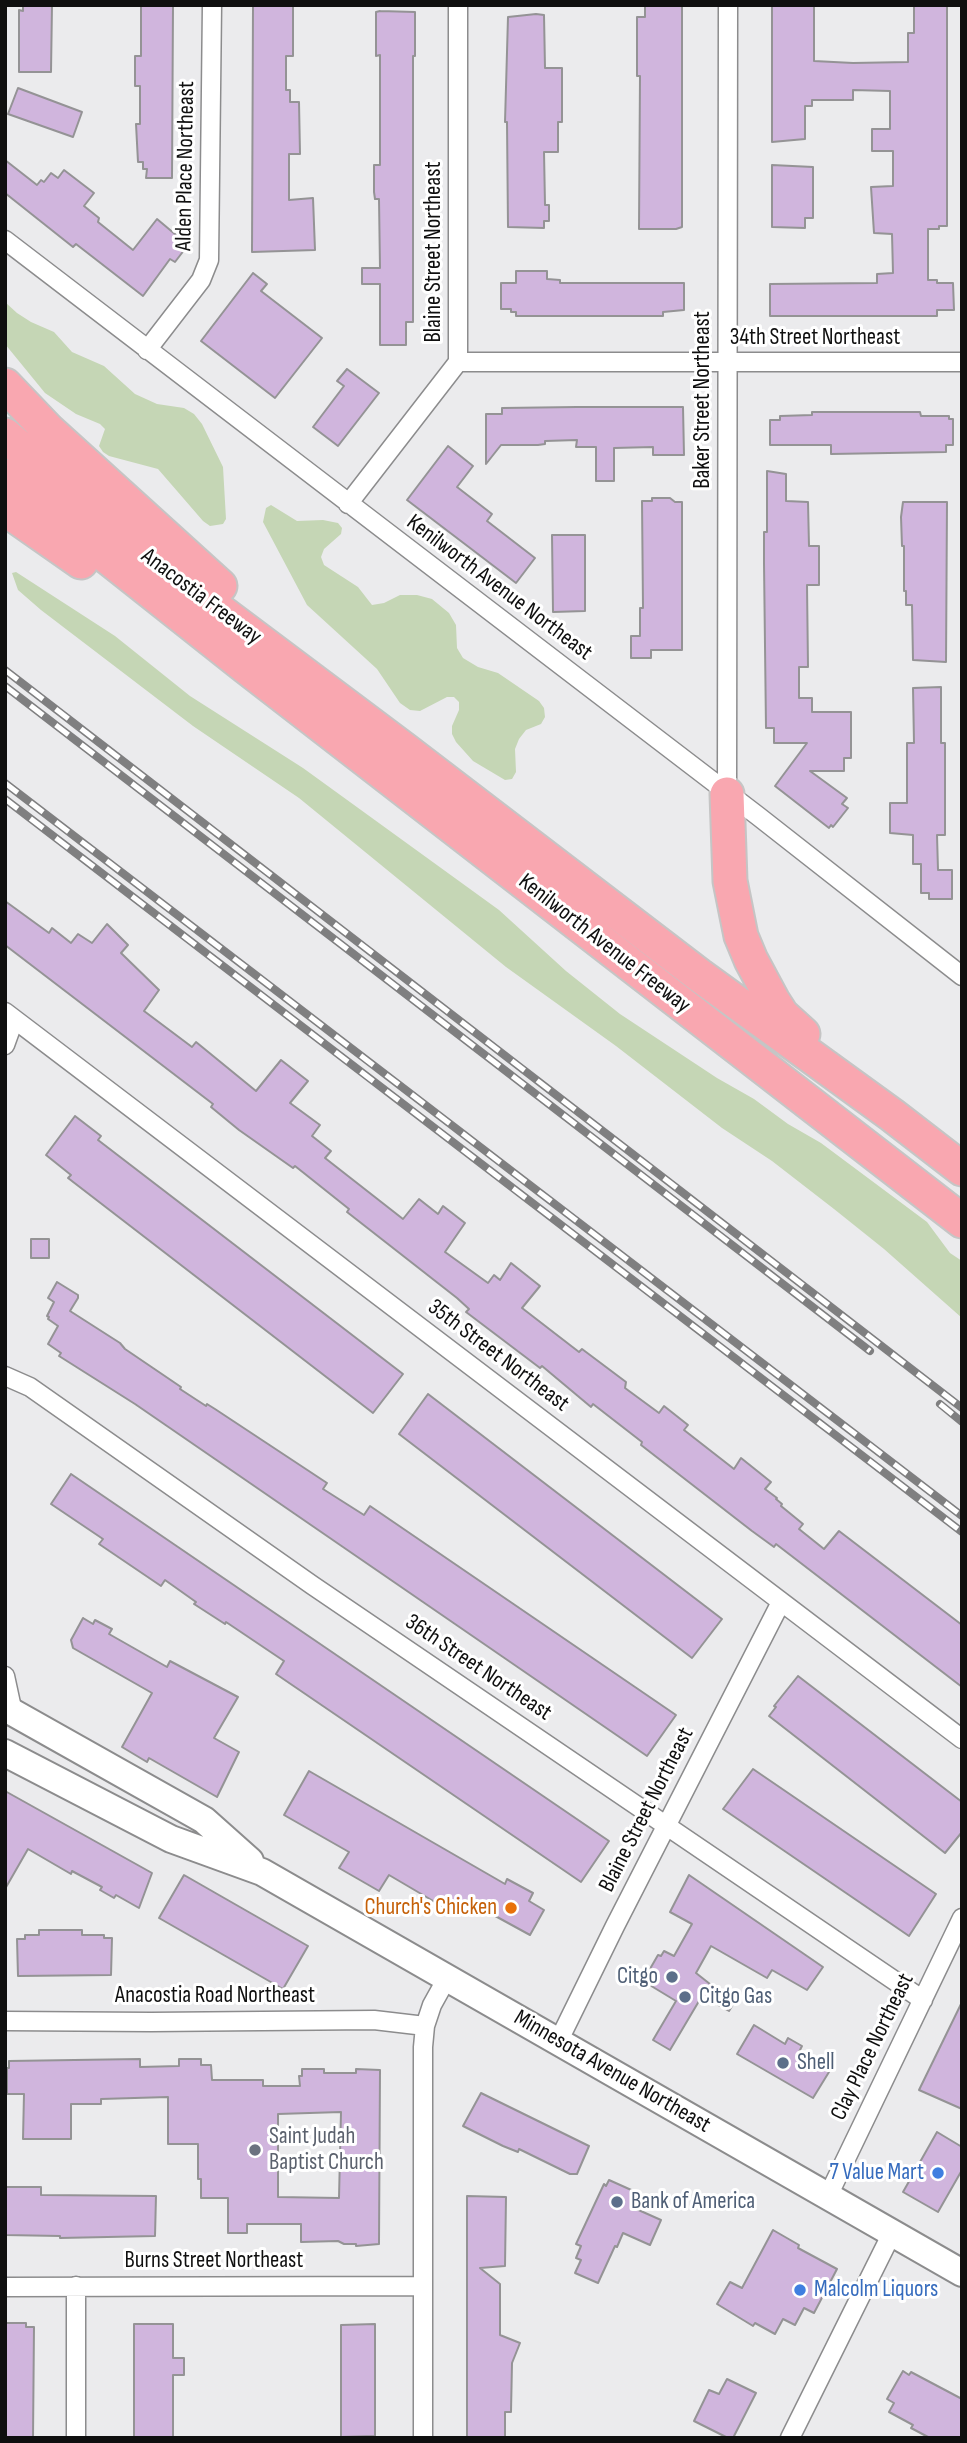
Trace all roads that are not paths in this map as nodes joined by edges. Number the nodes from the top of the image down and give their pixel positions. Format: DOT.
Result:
graph roads {
  1 [pos="212,5"];
  2 [pos="458,5"];
  3 [pos="729,5"];
  4 [pos="5,240"];
  5 [pos="148,350"];
  6 [pos="458,362"];
  7 [pos="727,362"];
  8 [pos="962,362"];
  9 [pos="5,385"];
  10 [pos="5,435"];
  11 [pos="5,476"];
  12 [pos="348,504"];
  13 [pos="5,509"];
  14 [pos="246,667"];
  15 [pos="405,750"];
  16 [pos="727,794"];
  17 [pos="962,976"];
  18 [pos="10,1016"];
  19 [pos="5,1045"];
  20 [pos="892,1115"];
  21 [pos="962,1169"];
  22 [pos="962,1221"];
  23 [pos="5,1376"];
  24 [pos="781,1602"];
  25 [pos="5,1676"];
  26 [pos="8,1716"];
  27 [pos="962,1739"];
  28 [pos="5,1753"];
  29 [pos="666,1825"];
  30 [pos="262,1872"];
  31 [pos="962,1918"];
  32 [pos="447,1978"];
  33 [pos="923,2000"];
  34 [pos="5,2021"];
  35 [pos="425,2026"];
  36 [pos="558,2042"];
  37 [pos="828,2196"];
  38 [pos="892,2233"];
  39 [pos="962,2273"];
  40 [pos="76,2286"];
  41 [pos="423,2286"];
  42 [pos="5,2287"];
  43 [pos="76,2438"];
  44 [pos="423,2438"];
  45 [pos="790,2438"];
  1 -- 5 [label="street, Alden Place Northeast"];
  2 -- 6 [label="street, Blaine Street Northeast"];
  3 -- 7 [label="street, Baker Street Northeast"];
  4 -- 5 [label="street, Kenilworth Avenue Northeast"];
  5 -- 12 [label="street, Kenilworth Avenue Northeast"];
  6 -- 7 [label="street, 34th Street Northeast"];
  6 -- 12 [label="street, Blaine Street Northeast"];
  7 -- 8 [label="street, 34th Street Northeast"];
  7 -- 16 [label="street, Baker Street Northeast"];
  9 -- 15 [label="highway"];
  10 -- 15 [label="highway, Anacostia Freeway"];
  11 -- 14 [label="highway"];
  12 -- 16 [label="street, Kenilworth Avenue Northeast"];
  13 -- 14 [label="highway, Anacostia Freeway"];
  14 -- 22 [label="highway, Kenilworth Avenue Freeway"];
  15 -- 20 [label="highway, Kenilworth Avenue Freeway"];
  16 -- 17 [label="street, Kenilworth Avenue Northeast"];
  16 -- 20 [label="highway"];
  18 -- 19 [label="street"];
  18 -- 24 [label="street, 35th Street Northeast"];
  20 -- 21 [label="highway, Kenilworth Avenue Freeway"];
  23 -- 29 [label="street, 36th Street Northeast"];
  24 -- 27 [label="street, 35th Street Northeast"];
  24 -- 29 [label="street, Blaine Street Northeast"];
  25 -- 26 [label="street"];
  26 -- 30 [label="main road, Minnesota Avenue Northeast"];
  28 -- 30 [label="main road, Minnesota Avenue Northeast"];
  29 -- 33 [label="street, 36th Street Northeast"];
  29 -- 36 [label="street, Blaine Street Northeast"];
  30 -- 32 [label="main road, Minnesota Avenue Northeast"];
  31 -- 33 [label="street, Clay Place Northeast"];
  32 -- 35 [label="street"];
  32 -- 36 [label="main road, Minnesota Avenue Northeast"];
  33 -- 37 [label="street, Clay Place Northeast"];
  34 -- 35 [label="street, Anacostia Road Northeast"];
  35 -- 41 [label="street"];
  36 -- 37 [label="main road, Minnesota Avenue Northeast"];
  37 -- 38 [label="main road, Minnesota Avenue Northeast"];
  38 -- 39 [label="main road, Minnesota Avenue Northeast"];
  38 -- 45 [label="street"];
  40 -- 41 [label="street, Burns Street Northeast"];
  40 -- 42 [label="street, Burns Street Northeast"];
  40 -- 43 [label="street"];
  41 -- 44 [label="street"];
}
